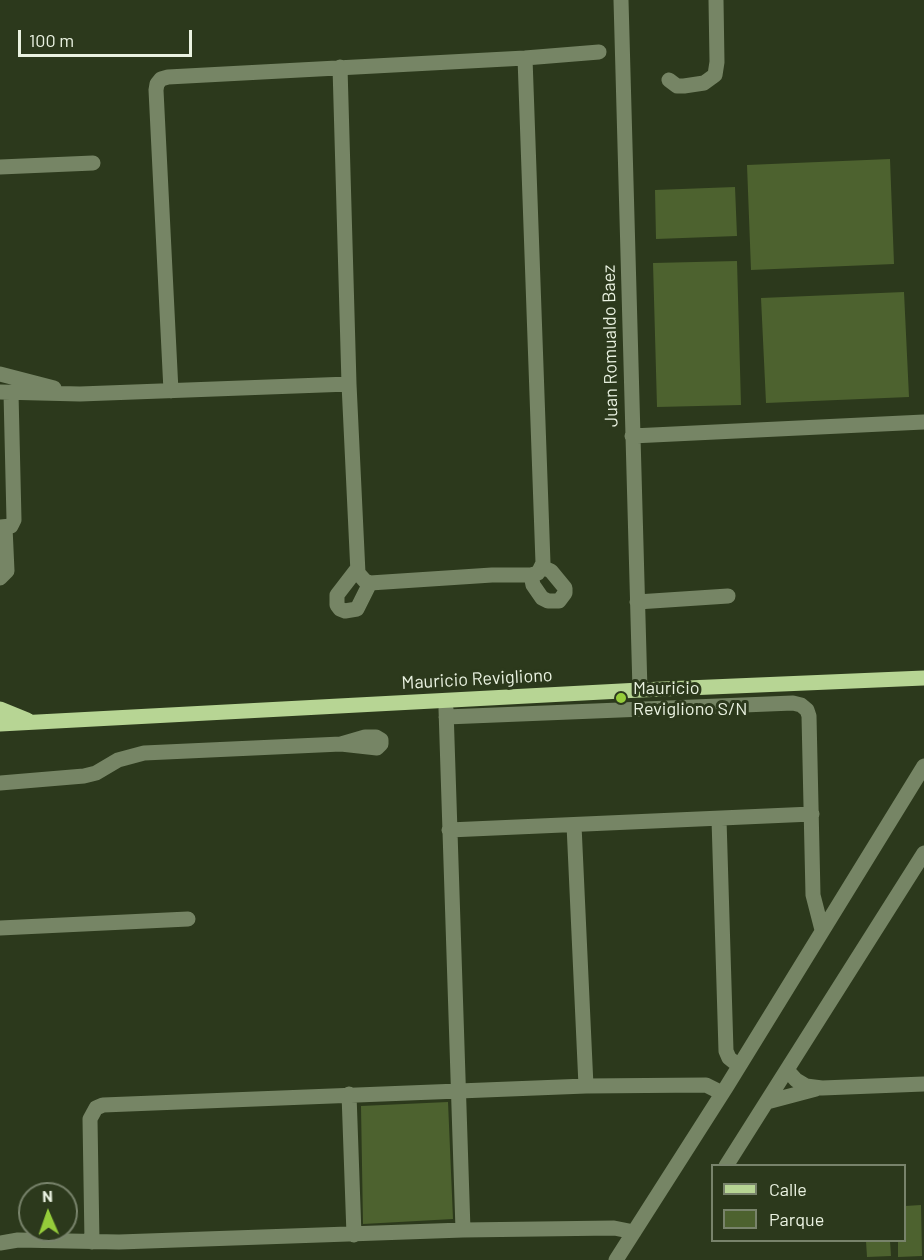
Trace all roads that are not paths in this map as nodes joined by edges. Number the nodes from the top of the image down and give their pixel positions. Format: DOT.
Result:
graph roads {
  1 [pos="621,0"];
  2 [pos="716,0"];
  3 [pos="599,52"];
  4 [pos="525,58"];
  5 [pos="340,68"];
  6 [pos="669,80"];
  7 [pos="93,163"];
  8 [pos="0,167"];
  9 [pos="0,374"];
  10 [pos="349,384"];
  11 [pos="171,391"];
  12 [pos="5,392"];
  13 [pos="80,394"];
  14 [pos="924,422"];
  15 [pos="632,436"];
  16 [pos="3,527"];
  17 [pos="357,569"];
  18 [pos="0,578"];
  19 [pos="370,583"];
  20 [pos="728,596"];
  21 [pos="637,602"];
  22 [pos="924,678"];
  23 [pos="640,690"];
  24 [pos="446,700"];
  25 [pos="0,709"];
  26 [pos="446,717"];
  27 [pos="33,723"];
  28 [pos="0,724"];
  29 [pos="341,744"];
  30 [pos="924,766"];
  31 [pos="0,783"];
  32 [pos="812,814"];
  33 [pos="719,819"];
  34 [pos="574,825"];
  35 [pos="449,830"];
  36 [pos="924,853"];
  37 [pos="188,919"];
  38 [pos="0,928"];
  39 [pos="822,930"];
  40 [pos="740,1066"];
  41 [pos="787,1070"];
  42 [pos="924,1084"];
  43 [pos="586,1086"];
  44 [pos="822,1088"];
  45 [pos="458,1090"];
  46 [pos="722,1093"];
  47 [pos="350,1095"];
  48 [pos="767,1102"];
  49 [pos="727,1164"];
  50 [pos="464,1230"];
  51 [pos="634,1232"];
  52 [pos="0,1235"];
  53 [pos="354,1235"];
  54 [pos="18,1237"];
  55 [pos="18,1240"];
  56 [pos="78,1241"];
  57 [pos="92,1242"];
  58 [pos="0,1243"];
  59 [pos="616,1260"];
  1 -- 15 [label="street, Juan Romualdo Baez"];
  2 -- 6 [label="street"];
  3 -- 4 [label="street"];
  4 -- 5 [label="street"];
  4 -- 19 [label="street"];
  5 -- 10 [label="street"];
  5 -- 11 [label="street"];
  7 -- 8 [label="street"];
  9 -- 13 [label="street"];
  10 -- 11 [label="street"];
  10 -- 17 [label="street"];
  11 -- 13 [label="street"];
  12 -- 13 [label="street"];
  12 -- 16 [label="street"];
  14 -- 15 [label="street"];
  15 -- 21 [label="street, Juan Romualdo Baez"];
  16 -- 18 [label="street"];
  17 -- 19 [label="street"];
  17 -- 19 [label="street"];
  20 -- 21 [label="street"];
  21 -- 23 [label="street, Juan Romualdo Baez"];
  22 -- 23 [label="main road, Mauricio Revigliono"];
  23 -- 24 [label="main road, Mauricio Revigliono"];
  24 -- 26 [label="street"];
  24 -- 27 [label="main road, Mauricio Revigliono"];
  25 -- 27 [label="main road, Mauricio Revigliono"];
  26 -- 32 [label="street"];
  26 -- 35 [label="street"];
  27 -- 28 [label="main road, Mauricio Revigliono"];
  29 -- 31 [label="street"];
  30 -- 39 [label="street"];
  32 -- 33 [label="street"];
  32 -- 39 [label="street"];
  33 -- 34 [label="street"];
  33 -- 40 [label="street"];
  34 -- 35 [label="street"];
  34 -- 43 [label="street"];
  35 -- 45 [label="street"];
  36 -- 41 [label="street"];
  37 -- 38 [label="street"];
  39 -- 40 [label="street"];
  40 -- 46 [label="street"];
  41 -- 44 [label="street"];
  41 -- 48 [label="street"];
  42 -- 44 [label="street"];
  43 -- 45 [label="street"];
  43 -- 46 [label="street"];
  44 -- 48 [label="street"];
  45 -- 47 [label="street"];
  45 -- 50 [label="street"];
  46 -- 51 [label="street"];
  47 -- 53 [label="street"];
  47 -- 57 [label="street"];
  48 -- 49 [label="street"];
  50 -- 51 [label="street"];
  50 -- 53 [label="street"];
  51 -- 59 [label="street"];
  52 -- 54 [label="street"];
  53 -- 57 [label="street"];
  55 -- 58 [label="street"];
  56 -- 57 [label="street"];
}
